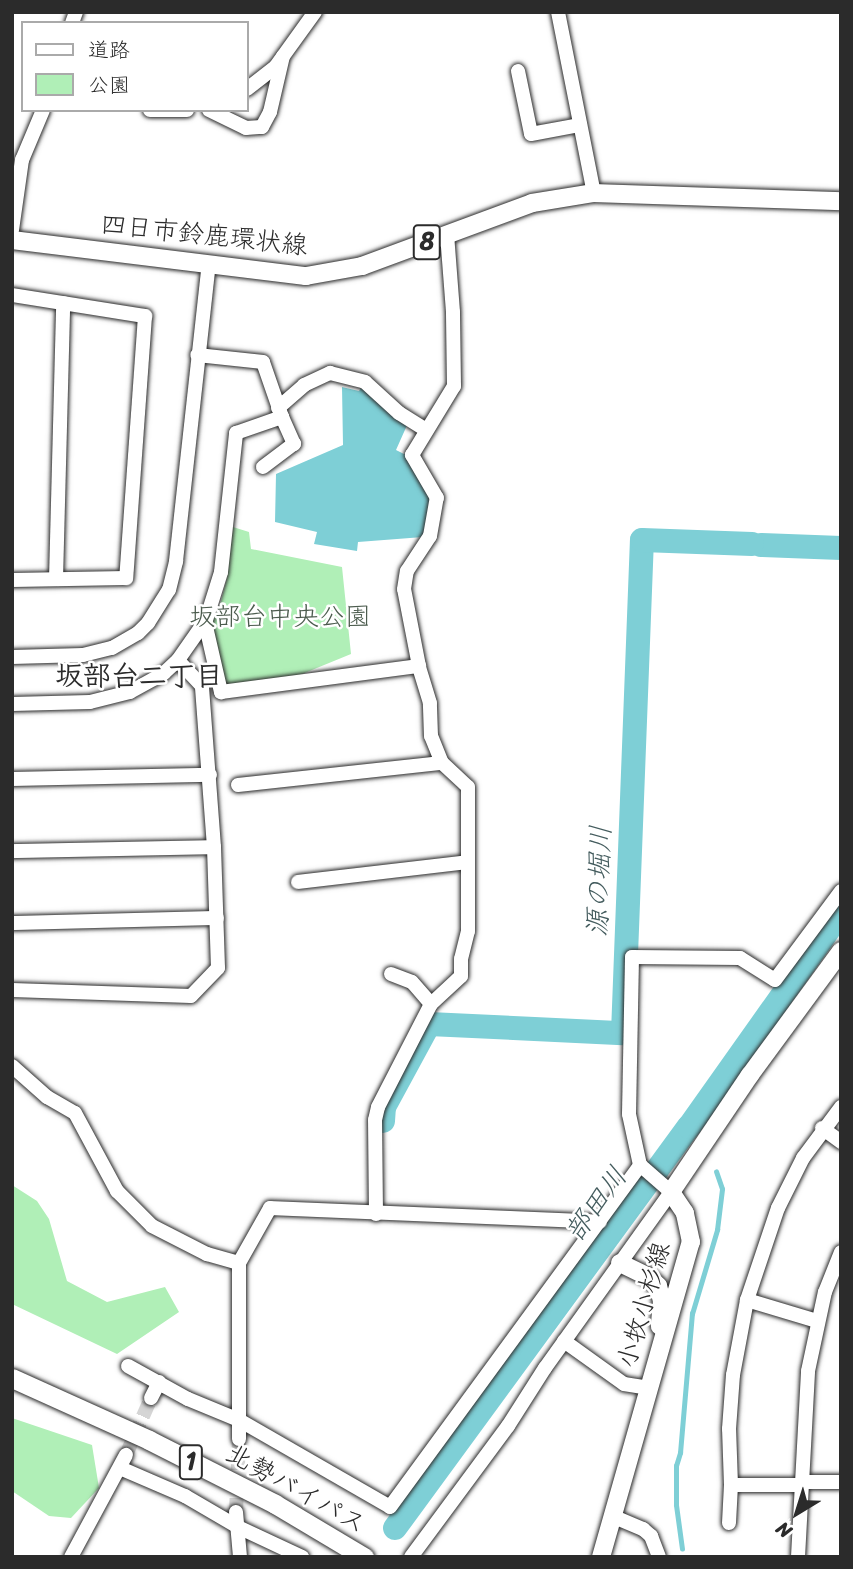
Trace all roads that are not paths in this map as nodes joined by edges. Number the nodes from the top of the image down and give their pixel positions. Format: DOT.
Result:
graph roads {
  1 [pos="315,12"];
  2 [pos="558,12"];
  3 [pos="283,56"];
  4 [pos="517,71"];
  5 [pos="248,88"];
  6 [pos="42,112"];
  7 [pos="213,112"];
  8 [pos="580,124"];
  9 [pos="594,193"];
  10 [pos="841,201"];
  11 [pos="12,230"];
  12 [pos="447,234"];
  13 [pos="12,240"];
  14 [pos="209,264"];
  15 [pos="12,295"];
  16 [pos="63,303"];
  17 [pos="197,355"];
  18 [pos="280,412"];
  19 [pos="426,430"];
  20 [pos="263,467"];
  21 [pos="56,579"];
  22 [pos="12,580"];
  23 [pos="202,627"];
  24 [pos="12,657"];
  25 [pos="178,660"];
  26 [pos="419,666"];
  27 [pos="12,704"];
  28 [pos="442,763"];
  29 [pos="210,775"];
  30 [pos="12,779"];
  31 [pos="238,785"];
  32 [pos="214,847"];
  33 [pos="12,851"];
  34 [pos="467,862"];
  35 [pos="298,882"];
  36 [pos="841,891"];
  37 [pos="217,918"];
  38 [pos="12,923"];
  39 [pos="841,951"];
  40 [pos="391,974"];
  41 [pos="12,990"];
  42 [pos="431,1004"];
  43 [pos="12,1066"];
  44 [pos="841,1107"];
  45 [pos="822,1128"];
  46 [pos="841,1142"];
  47 [pos="644,1169"];
  48 [pos="666,1188"];
  49 [pos="376,1213"];
  50 [pos="600,1222"];
  51 [pos="841,1252"];
  52 [pos="239,1263"];
  53 [pos="620,1263"];
  54 [pos="747,1300"];
  55 [pos="817,1321"];
  56 [pos="564,1342"];
  57 [pos="658,1358"];
  58 [pos="128,1366"];
  59 [pos="12,1378"];
  60 [pos="159,1382"];
  61 [pos="648,1388"];
  62 [pos="151,1398"];
  63 [pos="239,1420"];
  64 [pos="239,1438"];
  65 [pos="841,1482"];
  66 [pos="802,1484"];
  67 [pos="731,1485"];
  68 [pos="612,1517"];
  69 [pos="237,1519"];
  70 [pos="729,1523"];
  71 [pos="72,1557"];
  72 [pos="240,1557"];
  73 [pos="302,1557"];
  74 [pos="364,1557"];
  75 [pos="411,1557"];
  76 [pos="601,1557"];
  77 [pos="659,1557"];
  78 [pos="798,1557"];
  1 -- 3 [label="street"];
  2 -- 8 [label="street"];
  3 -- 5 [label="street"];
  3 -- 7 [label="street"];
  4 -- 8 [label="street"];
  6 -- 11 [label="street"];
  8 -- 9 [label="street"];
  9 -- 10 [label="main road, 四日市鈴鹿環状線 / 8"];
  9 -- 12 [label="main road, 四日市鈴鹿環状線 / 8"];
  12 -- 14 [label="main road, 四日市鈴鹿環状線 / 8"];
  12 -- 19 [label="street"];
  13 -- 14 [label="main road, 四日市鈴鹿環状線 / 8"];
  14 -- 17 [label="street"];
  15 -- 16 [label="street"];
  16 -- 21 [label="street"];
  16 -- 21 [label="street"];
  17 -- 18 [label="street"];
  17 -- 24 [label="street"];
  18 -- 19 [label="street"];
  18 -- 20 [label="street"];
  18 -- 23 [label="street"];
  19 -- 26 [label="street"];
  21 -- 22 [label="street"];
  23 -- 25 [label="street"];
  23 -- 26 [label="street"];
  25 -- 27 [label="street"];
  25 -- 29 [label="street"];
  26 -- 28 [label="street"];
  28 -- 31 [label="street"];
  28 -- 34 [label="street"];
  29 -- 30 [label="street"];
  29 -- 32 [label="street"];
  32 -- 33 [label="street"];
  32 -- 37 [label="street"];
  34 -- 35 [label="street"];
  34 -- 42 [label="street"];
  36 -- 47 [label="street"];
  37 -- 38 [label="street"];
  37 -- 41 [label="street"];
  39 -- 48 [label="main road"];
  40 -- 42 [label="street"];
  42 -- 49 [label="street"];
  43 -- 52 [label="street"];
  44 -- 45 [label="street"];
  45 -- 46 [label="street"];
  45 -- 54 [label="street"];
  47 -- 48 [label="street"];
  47 -- 50 [label="street"];
  48 -- 53 [label="street"];
  48 -- 57 [label="main road, 小牧小杉線"];
  49 -- 50 [label="street"];
  49 -- 52 [label="street"];
  50 -- 63 [label="street"];
  51 -- 55 [label="street"];
  52 -- 63 [label="street"];
  53 -- 56 [label="street"];
  53 -- 57 [label="main road"];
  54 -- 55 [label="street"];
  54 -- 67 [label="street"];
  55 -- 66 [label="street"];
  56 -- 61 [label="street"];
  56 -- 75 [label="street"];
  57 -- 61 [label="main road, 小牧小杉線"];
  58 -- 60 [label="street"];
  59 -- 74 [label="highway, 北勢バイパス / 1"];
  60 -- 62 [label="street"];
  60 -- 63 [label="street"];
  61 -- 68 [label="main road, 小牧小杉線"];
  63 -- 64 [label="street"];
  65 -- 66 [label="street"];
  66 -- 67 [label="street"];
  66 -- 78 [label="street"];
  67 -- 70 [label="street"];
  68 -- 76 [label="main road, 小牧小杉線"];
  68 -- 77 [label="street"];
  69 -- 71 [label="street"];
  69 -- 72 [label="street"];
  69 -- 73 [label="street"];
}
